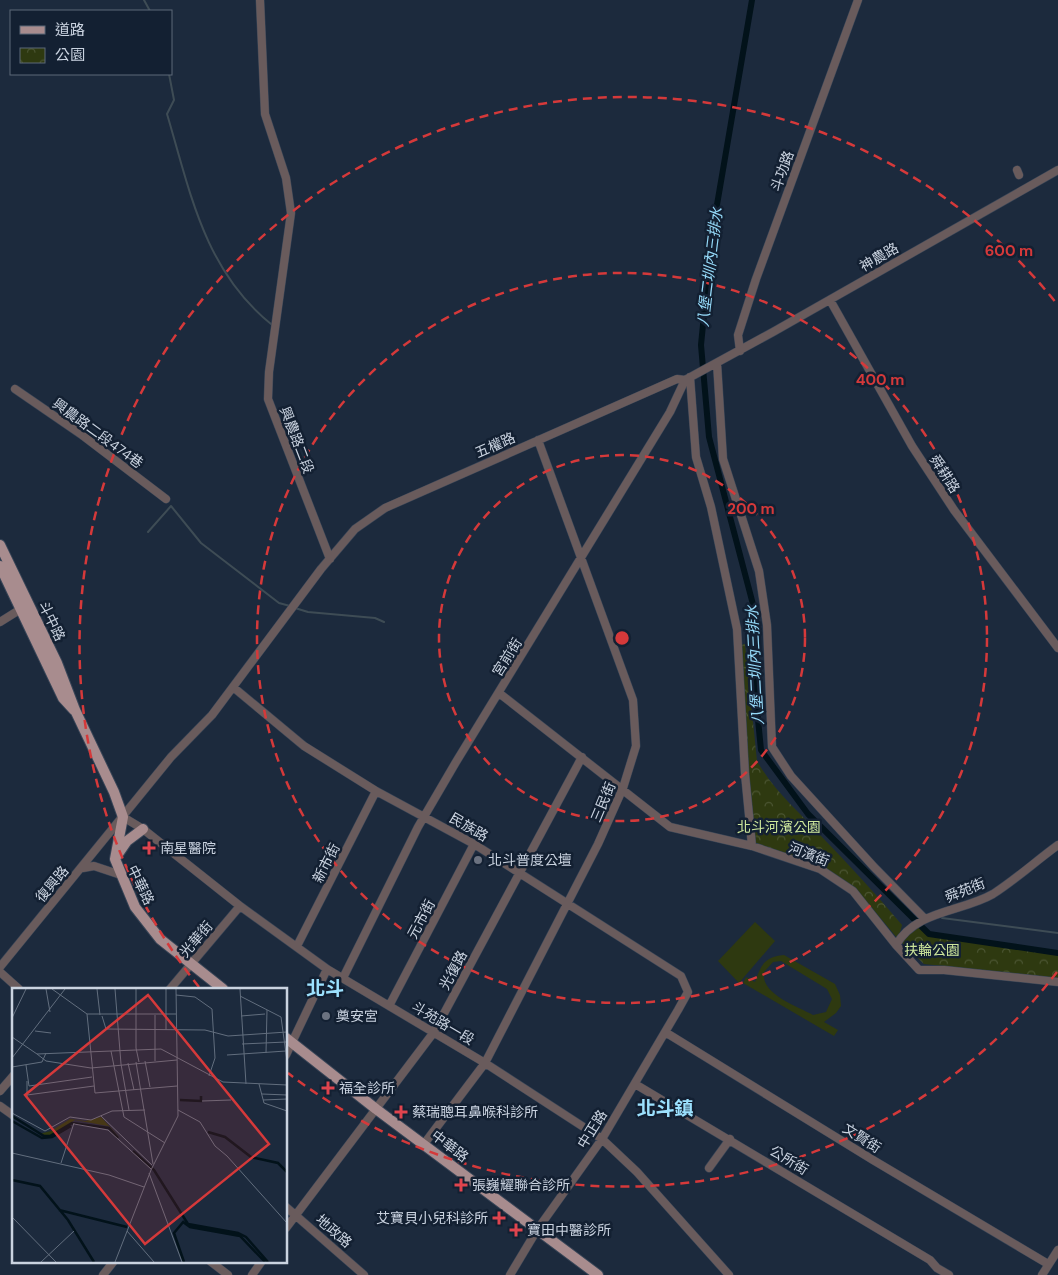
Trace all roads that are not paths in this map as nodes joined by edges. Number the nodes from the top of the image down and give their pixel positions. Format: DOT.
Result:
graph roads {
  1 [pos="260,0"];
  2 [pos="858,0"];
  3 [pos="1058,170"];
  4 [pos="830,300"];
  5 [pos="740,351"];
  6 [pos="715,364"];
  7 [pos="689,377"];
  8 [pos="15,389"];
  9 [pos="538,440"];
  10 [pos="166,499"];
  11 [pos="0,545"];
  12 [pos="583,558"];
  13 [pos="330,559"];
  14 [pos="0,566"];
  15 [pos="25,606"];
  16 [pos="0,622"];
  17 [pos="1058,648"];
  18 [pos="233,686"];
  19 [pos="499,693"];
  20 [pos="582,757"];
  21 [pos="623,788"];
  22 [pos="376,790"];
  23 [pos="425,816"];
  24 [pos="123,817"];
  25 [pos="143,829"];
  26 [pos="474,844"];
  27 [pos="1058,845"];
  28 [pos="752,846"];
  29 [pos="114,860"];
  30 [pos="82,868"];
  31 [pos="519,872"];
  32 [pos="120,875"];
  33 [pos="567,902"];
  34 [pos="240,906"];
  35 [pos="925,919"];
  36 [pos="896,945"];
  37 [pos="297,946"];
  38 [pos="191,963"];
  39 [pos="0,968"];
  40 [pos="327,969"];
  41 [pos="0,972"];
  42 [pos="343,978"];
  43 [pos="1058,982"];
  44 [pos="18,988"];
  45 [pos="171,988"];
  46 [pos="222,988"];
  47 [pos="688,992"];
  48 [pos="389,1006"];
  49 [pos="434,1032"];
  50 [pos="665,1032"];
  51 [pos="290,1041"];
  52 [pos="485,1063"];
  53 [pos="12,1077"];
  54 [pos="635,1084"];
  55 [pos="0,1092"];
  56 [pos="0,1106"];
  57 [pos="376,1109"];
  58 [pos="12,1115"];
  59 [pos="602,1139"];
  60 [pos="730,1140"];
  61 [pos="424,1144"];
  62 [pos="709,1168"];
  63 [pos="288,1209"];
  64 [pos="296,1215"];
  65 [pos="288,1225"];
  66 [pos="537,1230"];
  67 [pos="1058,1250"];
  68 [pos="113,1262"];
  69 [pos="211,1262"];
  70 [pos="261,1262"];
  71 [pos="1048,1264"];
  72 [pos="103,1275"];
  73 [pos="228,1275"];
  74 [pos="252,1275"];
  75 [pos="364,1275"];
  76 [pos="510,1275"];
  77 [pos="598,1275"];
  78 [pos="729,1275"];
  79 [pos="949,1275"];
  80 [pos="1042,1275"];
  1 -- 13 [label="street, 興農路二段"];
  2 -- 5 [label="street, 斗功路"];
  3 -- 4 [label="street, 神農路"];
  4 -- 5 [label="street, 神農路"];
  4 -- 17 [label="street, 舜耕路"];
  5 -- 6 [label="street, 神農路"];
  6 -- 7 [label="street"];
  6 -- 35 [label="street"];
  7 -- 9 [label="street, 五權路"];
  7 -- 12 [label="street, 宮前街"];
  7 -- 28 [label="street"];
  8 -- 10 [label="street, 興農路二段474巷"];
  9 -- 12 [label="street, 三民街"];
  9 -- 13 [label="street, 五權路"];
  11 -- 15 [label="main road, 斗中路"];
  12 -- 19 [label="street, 宮前街"];
  12 -- 21 [label="street, 三民街"];
  13 -- 18 [label="street"];
  14 -- 15 [label="main road, 斗中路"];
  15 -- 16 [label="street"];
  15 -- 24 [label="main road, 斗中路"];
  18 -- 22 [label="street, 民族路"];
  18 -- 24 [label="street"];
  19 -- 20 [label="street, 河濱街"];
  19 -- 23 [label="street, 宮前街"];
  20 -- 21 [label="street, 河濱街"];
  20 -- 31 [label="street, 光復路"];
  21 -- 28 [label="street, 河濱街"];
  21 -- 33 [label="street, 三民街"];
  22 -- 23 [label="street, 民族路"];
  22 -- 37 [label="street, 新市街"];
  23 -- 26 [label="street, 民族路"];
  23 -- 42 [label="street, 宮前街"];
  24 -- 25 [label="street, 斗苑路一段"];
  24 -- 29 [label="main road, 中華路"];
  24 -- 30 [label="street, 復興路"];
  25 -- 29 [label="main road"];
  25 -- 34 [label="street, 斗苑路一段"];
  26 -- 31 [label="street, 民族路"];
  26 -- 48 [label="street, 元市街"];
  27 -- 35 [label="street, 舜苑街"];
  28 -- 36 [label="street, 河濱街"];
  29 -- 32 [label="main road, 中華路"];
  30 -- 32 [label="street"];
  30 -- 39 [label="street, 復興路"];
  31 -- 33 [label="street, 民族路"];
  31 -- 49 [label="street, 光復路"];
  32 -- 38 [label="main road, 中華路"];
  33 -- 47 [label="street, 民族路"];
  33 -- 52 [label="street, 三民街"];
  34 -- 37 [label="street, 斗苑路一段"];
  34 -- 38 [label="street, 光華街"];
  35 -- 36 [label="street, 舜苑街"];
  36 -- 43 [label="street, 河濱街"];
  37 -- 40 [label="street, 斗苑路一段"];
  38 -- 45 [label="street, 光華街"];
  38 -- 46 [label="main road, 中華路"];
  40 -- 42 [label="street, 斗苑路一段"];
  40 -- 51 [label="street"];
  41 -- 44 [label="street"];
  42 -- 48 [label="street, 斗苑路一段"];
  47 -- 50 [label="street, 中正路"];
  48 -- 49 [label="street, 斗苑路一段"];
  49 -- 52 [label="street, 斗苑路一段"];
  49 -- 57 [label="street, 光復路"];
  50 -- 54 [label="street, 中正路"];
  50 -- 71 [label="street, 文賢街"];
  51 -- 57 [label="main road, 中華路"];
  52 -- 59 [label="street, 斗苑路一段"];
  52 -- 61 [label="street, 三民街"];
  53 -- 55 [label="street"];
  54 -- 59 [label="street, 中正路"];
  54 -- 60 [label="street, 公所街"];
  56 -- 58 [label="street"];
  57 -- 61 [label="main road, 中華路"];
  57 -- 64 [label="street, 光復路"];
  59 -- 66 [label="street, 中正路"];
  59 -- 78 [label="street, 斗苑路一段"];
  60 -- 62 [label="street"];
  60 -- 79 [label="street, 公所街"];
  61 -- 66 [label="main road, 中華路"];
  63 -- 64 [label="street, 地政路"];
  64 -- 65 [label="street, 光復路"];
  64 -- 75 [label="street, 地政路"];
  66 -- 76 [label="street, 中正路"];
  66 -- 77 [label="main road, 中華路"];
  67 -- 71 [label="street"];
  68 -- 72 [label="street"];
  69 -- 73 [label="street"];
  70 -- 74 [label="street"];
  71 -- 80 [label="street"];
}
